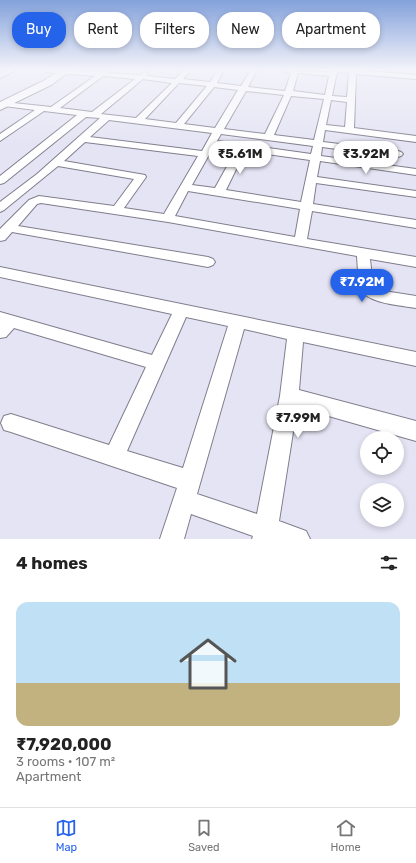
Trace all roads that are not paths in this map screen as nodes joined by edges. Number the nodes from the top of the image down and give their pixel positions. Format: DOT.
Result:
graph roads {
  1 [pos="21,95"];
  2 [pos="73,95"];
  3 [pos="118,95"];
  4 [pos="163,95"];
  5 [pos="204,95"];
  6 [pos="240,95"];
  7 [pos="287,95"];
  8 [pos="303,95"];
  9 [pos="351,95"];
  10 [pos="328,97"];
  11 [pos="351,100"];
  12 [pos="6,102"];
  13 [pos="42,109"];
  14 [pos="52,110"];
  15 [pos="83,115"];
  16 [pos="93,116"];
  17 [pos="107,118"];
  18 [pos="138,121"];
  19 [pos="178,126"];
  20 [pos="322,127"];
  21 [pos="349,130"];
  22 [pos="217,131"];
  23 [pos="269,136"];
  24 [pos="397,136"];
  25 [pos="0,138"];
  26 [pos="416,138"];
  27 [pos="83,139"];
  28 [pos="318,143"];
  29 [pos="210,144"];
  30 [pos="242,148"];
  31 [pos="204,154"];
  32 [pos="398,154"];
  33 [pos="315,157"];
  34 [pos="56,163"];
  35 [pos="400,170"];
  36 [pos="416,172"];
  37 [pos="312,179"];
  38 [pos="0,181"];
  39 [pos="185,187"];
  40 [pos="219,192"];
  41 [pos="416,194"];
  42 [pos="307,206"];
  43 [pos="0,208"];
  44 [pos="117,210"];
  45 [pos="0,216"];
  46 [pos="168,218"];
  47 [pos="416,224"];
  48 [pos="8,229"];
  49 [pos="300,242"];
  50 [pos="363,253"];
  51 [pos="208,262"];
  52 [pos="416,262"];
  53 [pos="0,272"];
  54 [pos="416,302"];
  55 [pos="180,310"];
  56 [pos="238,322"];
  57 [pos="4,324"];
  58 [pos="296,335"];
  59 [pos="416,359"];
  60 [pos="156,363"];
  61 [pos="289,396"];
  62 [pos="11,423"];
  63 [pos="416,431"];
  64 [pos="114,457"];
  65 [pos="186,491"];
  66 [pos="265,534"];
  67 [pos="172,539"];
  68 [pos="298,539"];
  1 -- 12 [label="street"];
  2 -- 14 [label="street"];
  3 -- 16 [label="street"];
  4 -- 18 [label="street"];
  5 -- 19 [label="street"];
  6 -- 22 [label="street"];
  7 -- 23 [label="street"];
  8 -- 10 [label="street"];
  9 -- 11 [label="street"];
  10 -- 11 [label="street"];
  10 -- 20 [label="street"];
  11 -- 21 [label="street"];
  12 -- 13 [label="street"];
  13 -- 14 [label="street"];
  13 -- 25 [label="street"];
  14 -- 15 [label="street"];
  15 -- 16 [label="street"];
  15 -- 38 [label="street"];
  16 -- 17 [label="street"];
  17 -- 18 [label="street"];
  17 -- 27 [label="street"];
  18 -- 19 [label="street"];
  19 -- 22 [label="street"];
  20 -- 21 [label="street"];
  20 -- 28 [label="street"];
  21 -- 24 [label="street"];
  22 -- 23 [label="street"];
  22 -- 29 [label="street"];
  23 -- 28 [label="street"];
  24 -- 26 [label="street"];
  24 -- 32 [label="street"];
  27 -- 31 [label="street"];
  27 -- 34 [label="street"];
  28 -- 32 [label="street"];
  28 -- 33 [label="street"];
  29 -- 30 [label="street"];
  29 -- 31 [label="street"];
  30 -- 33 [label="street"];
  30 -- 40 [label="street"];
  31 -- 39 [label="street"];
  32 -- 35 [label="street"];
  33 -- 35 [label="street"];
  33 -- 37 [label="street"];
  34 -- 43 [label="street"];
  34 -- 44 [label="street"];
  35 -- 36 [label="street"];
  37 -- 41 [label="street"];
  37 -- 42 [label="street"];
  39 -- 40 [label="street"];
  39 -- 46 [label="street"];
  40 -- 42 [label="street"];
  42 -- 47 [label="street"];
  42 -- 49 [label="street"];
  44 -- 46 [label="street"];
  44 -- 48 [label="street"];
  45 -- 48 [label="street"];
  46 -- 49 [label="street"];
  48 -- 51 [label="street"];
  49 -- 50 [label="street"];
  50 -- 52 [label="street"];
  50 -- 54 [label="street"];
  53 -- 55 [label="street"];
  55 -- 56 [label="street"];
  55 -- 60 [label="street"];
  56 -- 58 [label="street"];
  56 -- 65 [label="street"];
  57 -- 60 [label="street"];
  58 -- 59 [label="street"];
  58 -- 61 [label="street"];
  60 -- 64 [label="street"];
  61 -- 63 [label="street"];
  61 -- 66 [label="street"];
  62 -- 64 [label="street"];
  64 -- 65 [label="street"];
  65 -- 66 [label="street"];
  65 -- 67 [label="street"];
  66 -- 68 [label="street"];
}
